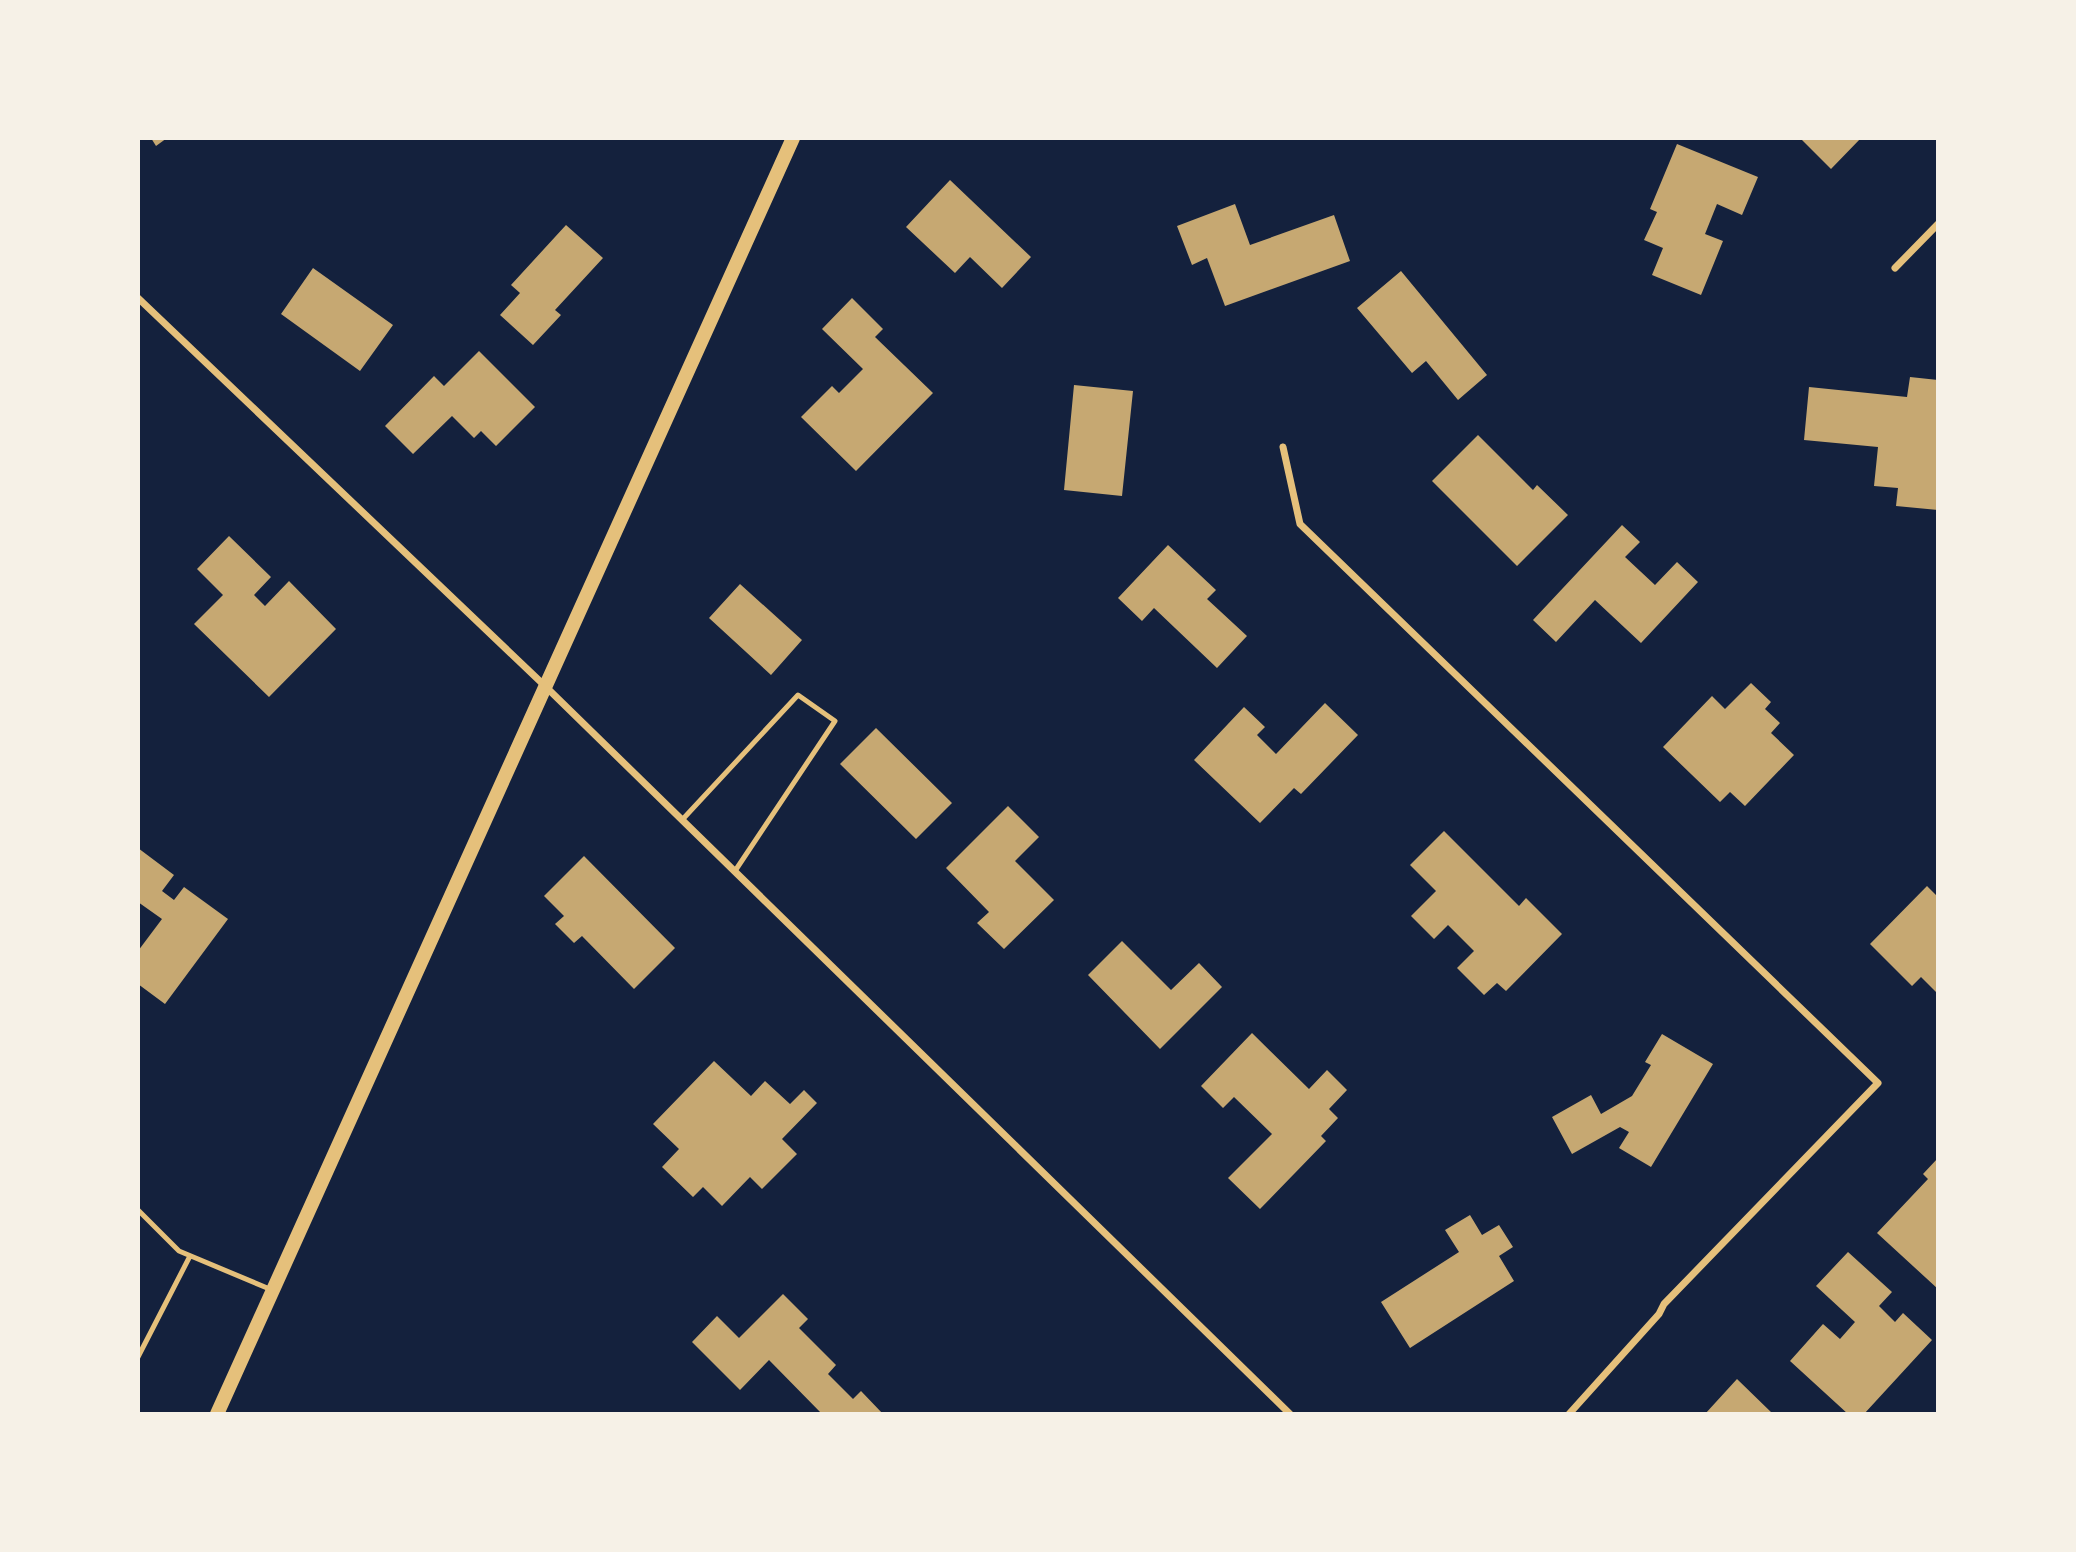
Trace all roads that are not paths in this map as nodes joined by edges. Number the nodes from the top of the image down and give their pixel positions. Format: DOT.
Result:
graph roads {
  1 [pos="793,138"];
  2 [pos="1938,224"];
  3 [pos="1895,268"];
  4 [pos="138,298"];
  5 [pos="1283,447"];
  6 [pos="545,685"];
  7 [pos="682,820"];
  8 [pos="735,871"];
  9 [pos="138,1210"];
  10 [pos="190,1256"];
  11 [pos="272,1290"];
  12 [pos="138,1357"];
  13 [pos="217,1414"];
  14 [pos="1290,1414"];
  15 [pos="1569,1414"];
  1 -- 6 [label="main road"];
  2 -- 3 [label="street"];
  4 -- 6 [label="street"];
  5 -- 15 [label="street"];
  6 -- 7 [label="street"];
  6 -- 11 [label="main road"];
  7 -- 8 [label="street"];
  7 -- 8 [label="lane"];
  8 -- 14 [label="street"];
  9 -- 10 [label="lane"];
  10 -- 11 [label="lane"];
  10 -- 12 [label="lane"];
  11 -- 13 [label="main road"];
}
